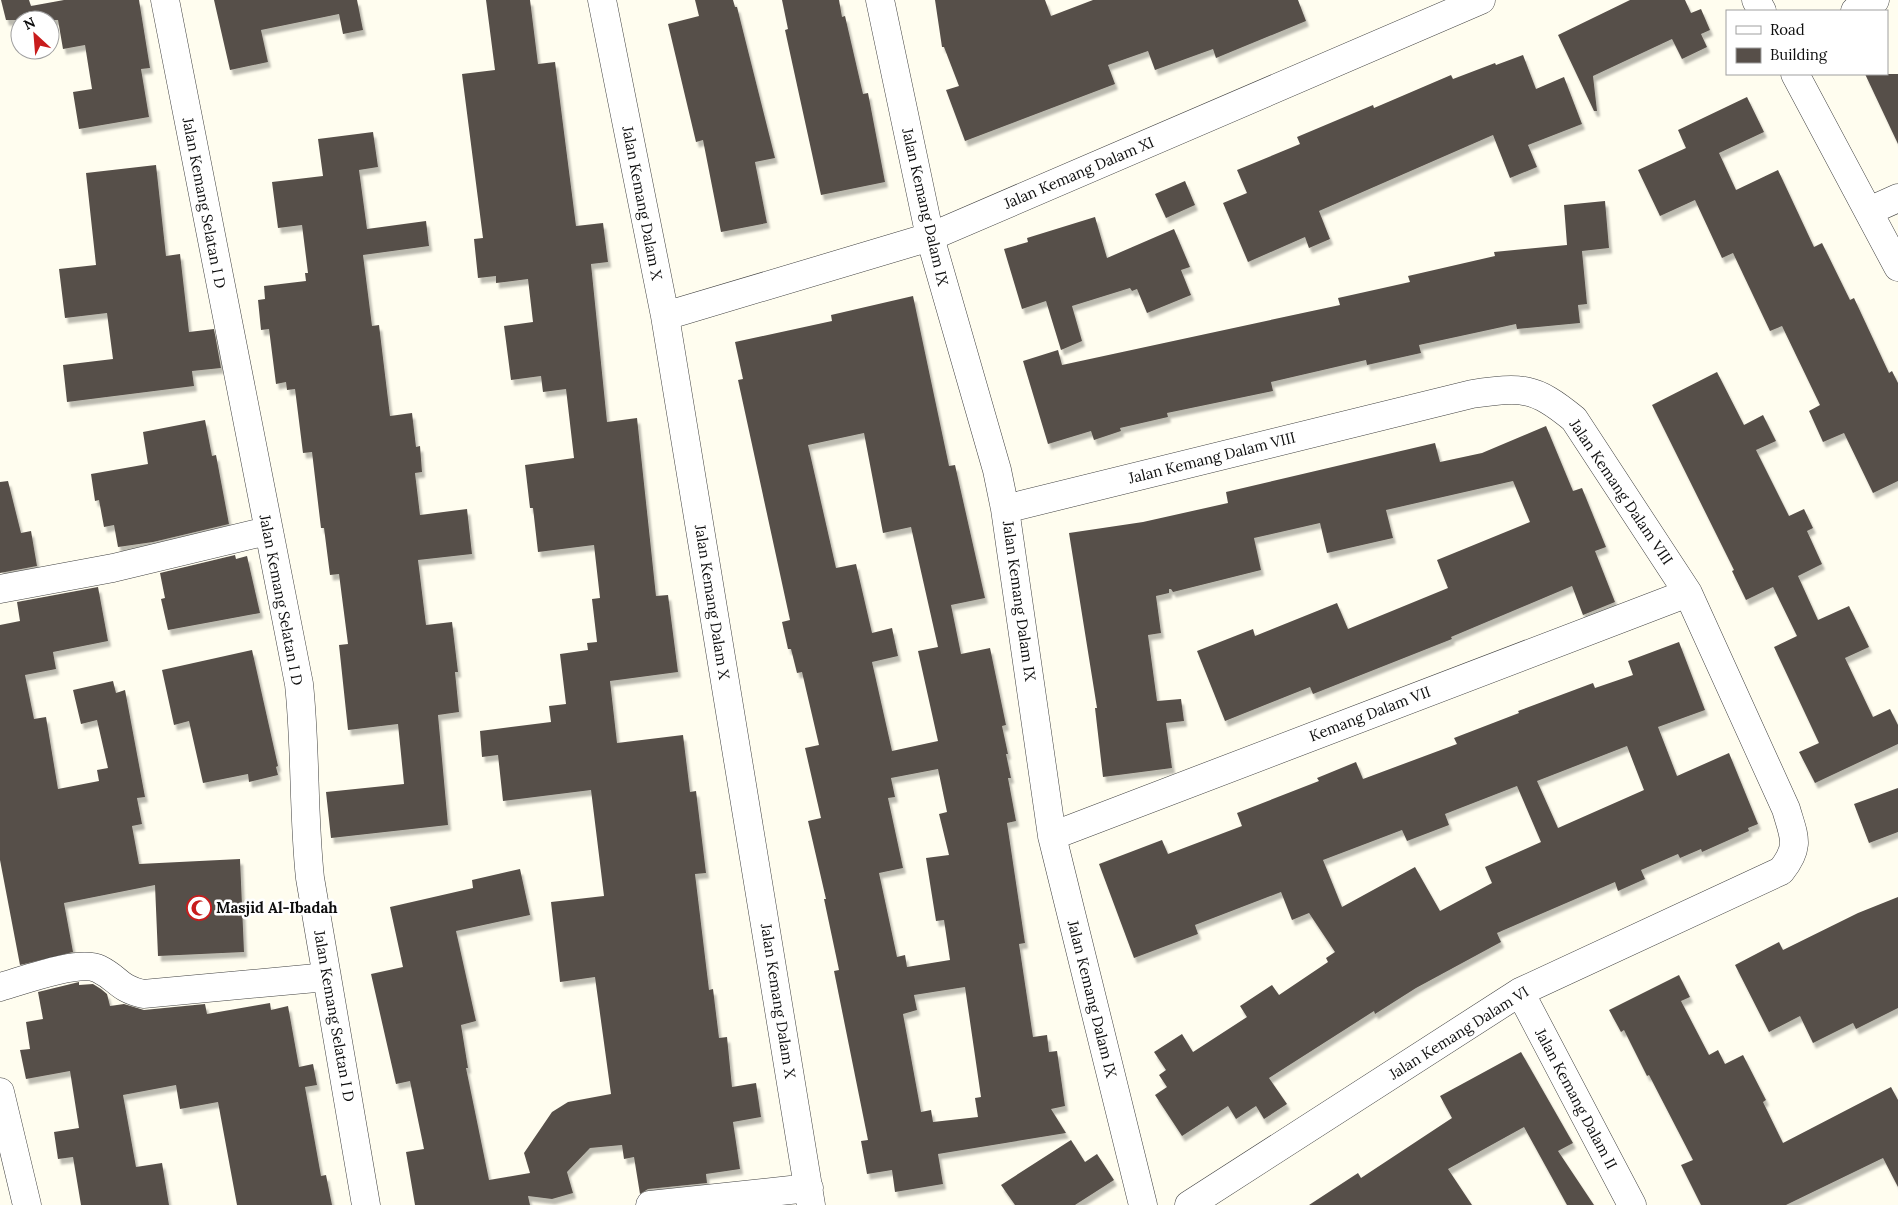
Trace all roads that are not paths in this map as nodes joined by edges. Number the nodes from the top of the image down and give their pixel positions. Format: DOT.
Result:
graph roads {
  1 [pos="165,0"];
  2 [pos="602,0"];
  3 [pos="880,0"];
  4 [pos="1481,0"];
  5 [pos="1875,0"];
  6 [pos="1857,10"];
  7 [pos="1796,75"];
  8 [pos="1898,198"];
  9 [pos="1869,210"];
  10 [pos="930,237"];
  11 [pos="1898,267"];
  12 [pos="665,316"];
  13 [pos="1005,509"];
  14 [pos="267,531"];
  15 [pos="0,589"];
  16 [pos="1688,592"];
  17 [pos="1052,836"];
  18 [pos="1792,856"];
  19 [pos="327,977"];
  20 [pos="0,986"];
  21 [pos="1520,992"];
  22 [pos="0,1092"];
  23 [pos="810,1196"];
  24 [pos="27,1205"];
  25 [pos="366,1205"];
  26 [pos="650,1205"];
  27 [pos="1143,1205"];
  28 [pos="1189,1205"];
  29 [pos="1632,1205"];
  1 -- 14 [label="street, Jalan Kemang Selatan I D"];
  2 -- 12 [label="street, Jalan Kemang Dalam X"];
  3 -- 10 [label="street, Jalan Kemang Dalam IX"];
  4 -- 10 [label="street, Jalan Kemang Dalam XI"];
  5 -- 6 [label="street"];
  7 -- 9 [label="street"];
  8 -- 9 [label="street"];
  9 -- 11 [label="street"];
  10 -- 12 [label="street, Jalan Kemang Dalam XI"];
  10 -- 13 [label="street, Jalan Kemang Dalam IX"];
  12 -- 23 [label="street, Jalan Kemang Dalam X"];
  13 -- 16 [label="street, Jalan Kemang Dalam VIII"];
  13 -- 17 [label="street, Jalan Kemang Dalam IX"];
  14 -- 15 [label="street"];
  14 -- 19 [label="street, Jalan Kemang Selatan I D"];
  16 -- 17 [label="street, Kemang Dalam VII"];
  16 -- 18 [label="street, Jalan Kemang Dalam VIII"];
  17 -- 27 [label="street, Jalan Kemang Dalam IX"];
  18 -- 21 [label="street, Jalan Kemang Dalam VI"];
  19 -- 20 [label="street"];
  19 -- 25 [label="street, Jalan Kemang Selatan I D"];
  21 -- 28 [label="street, Jalan Kemang Dalam VI"];
  21 -- 29 [label="street, Jalan Kemang Dalam II"];
  22 -- 24 [label="street"];
  23 -- 26 [label="street"];
}
